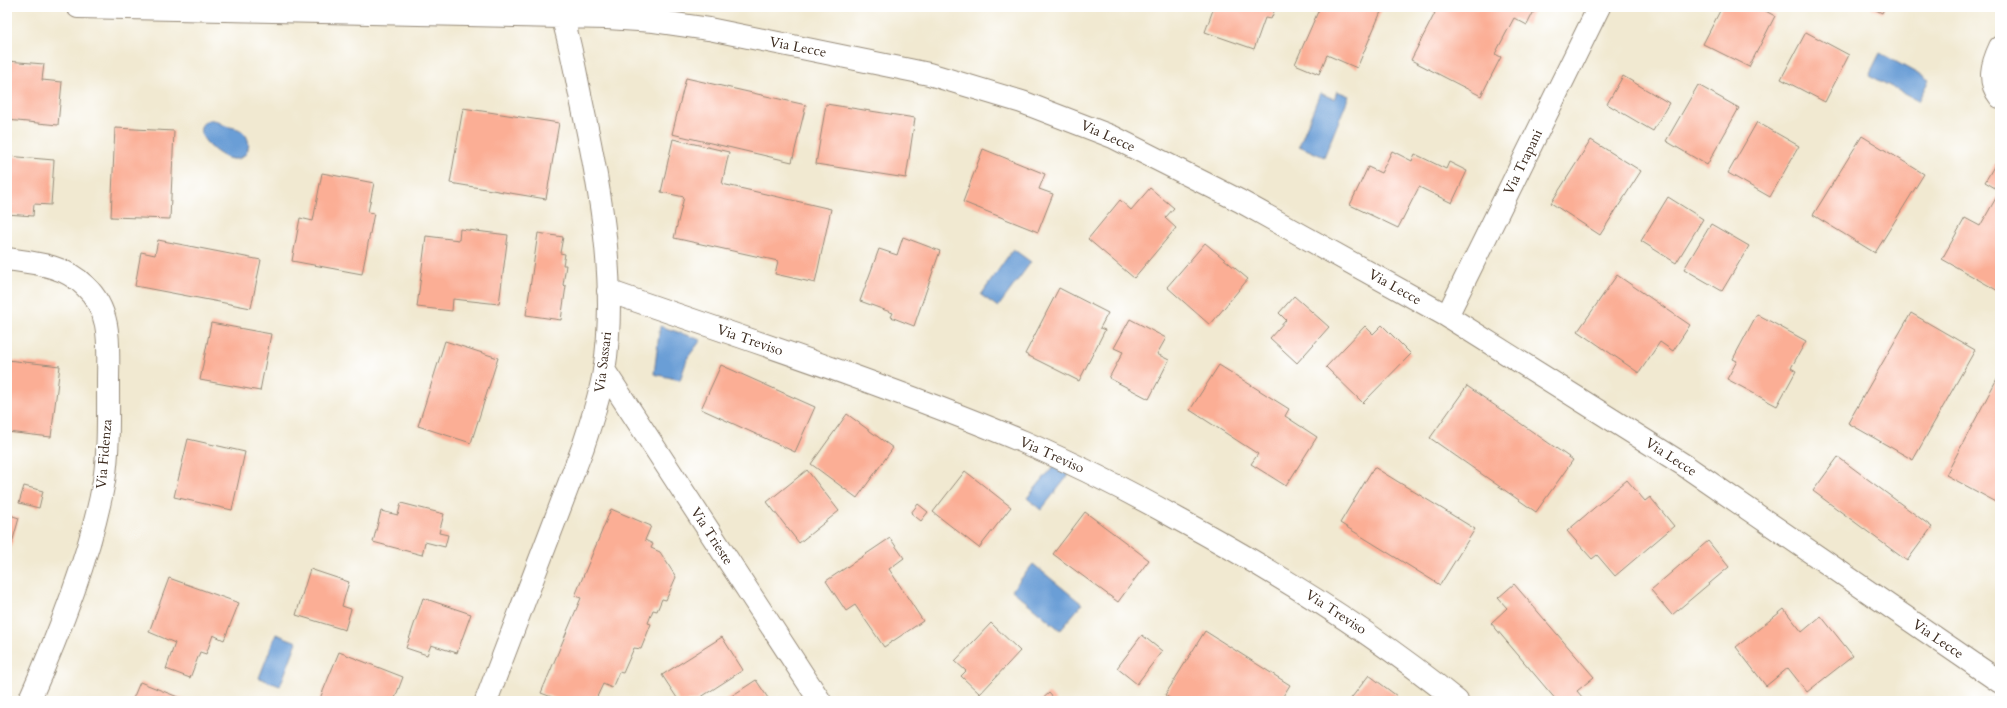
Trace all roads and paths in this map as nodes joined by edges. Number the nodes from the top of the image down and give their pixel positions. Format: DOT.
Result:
graph roads {
  1 [pos="78,7"];
  2 [pos="1599,7"];
  3 [pos="561,12"];
  4 [pos="2000,47"];
  5 [pos="2000,97"];
  6 [pos="7,259"];
  7 [pos="608,291"];
  8 [pos="1447,316"];
  9 [pos="604,370"];
  10 [pos="2000,682"];
  11 [pos="492,697"];
  12 [pos="29,701"];
  13 [pos="820,701"];
  14 [pos="1457,701"];
  1 -- 3 [label="street, Via Lecce"];
  2 -- 8 [label="street, Via Trapani"];
  3 -- 7 [label="street, Via Sassari"];
  3 -- 8 [label="street, Via Lecce"];
  4 -- 5 [label="street"];
  6 -- 12 [label="street, Via Fidenza"];
  7 -- 9 [label="street, Via Sassari"];
  7 -- 14 [label="street, Via Treviso"];
  8 -- 10 [label="street, Via Lecce"];
  9 -- 11 [label="street, Via Sassari"];
  9 -- 13 [label="street, Via Trieste"];
}
